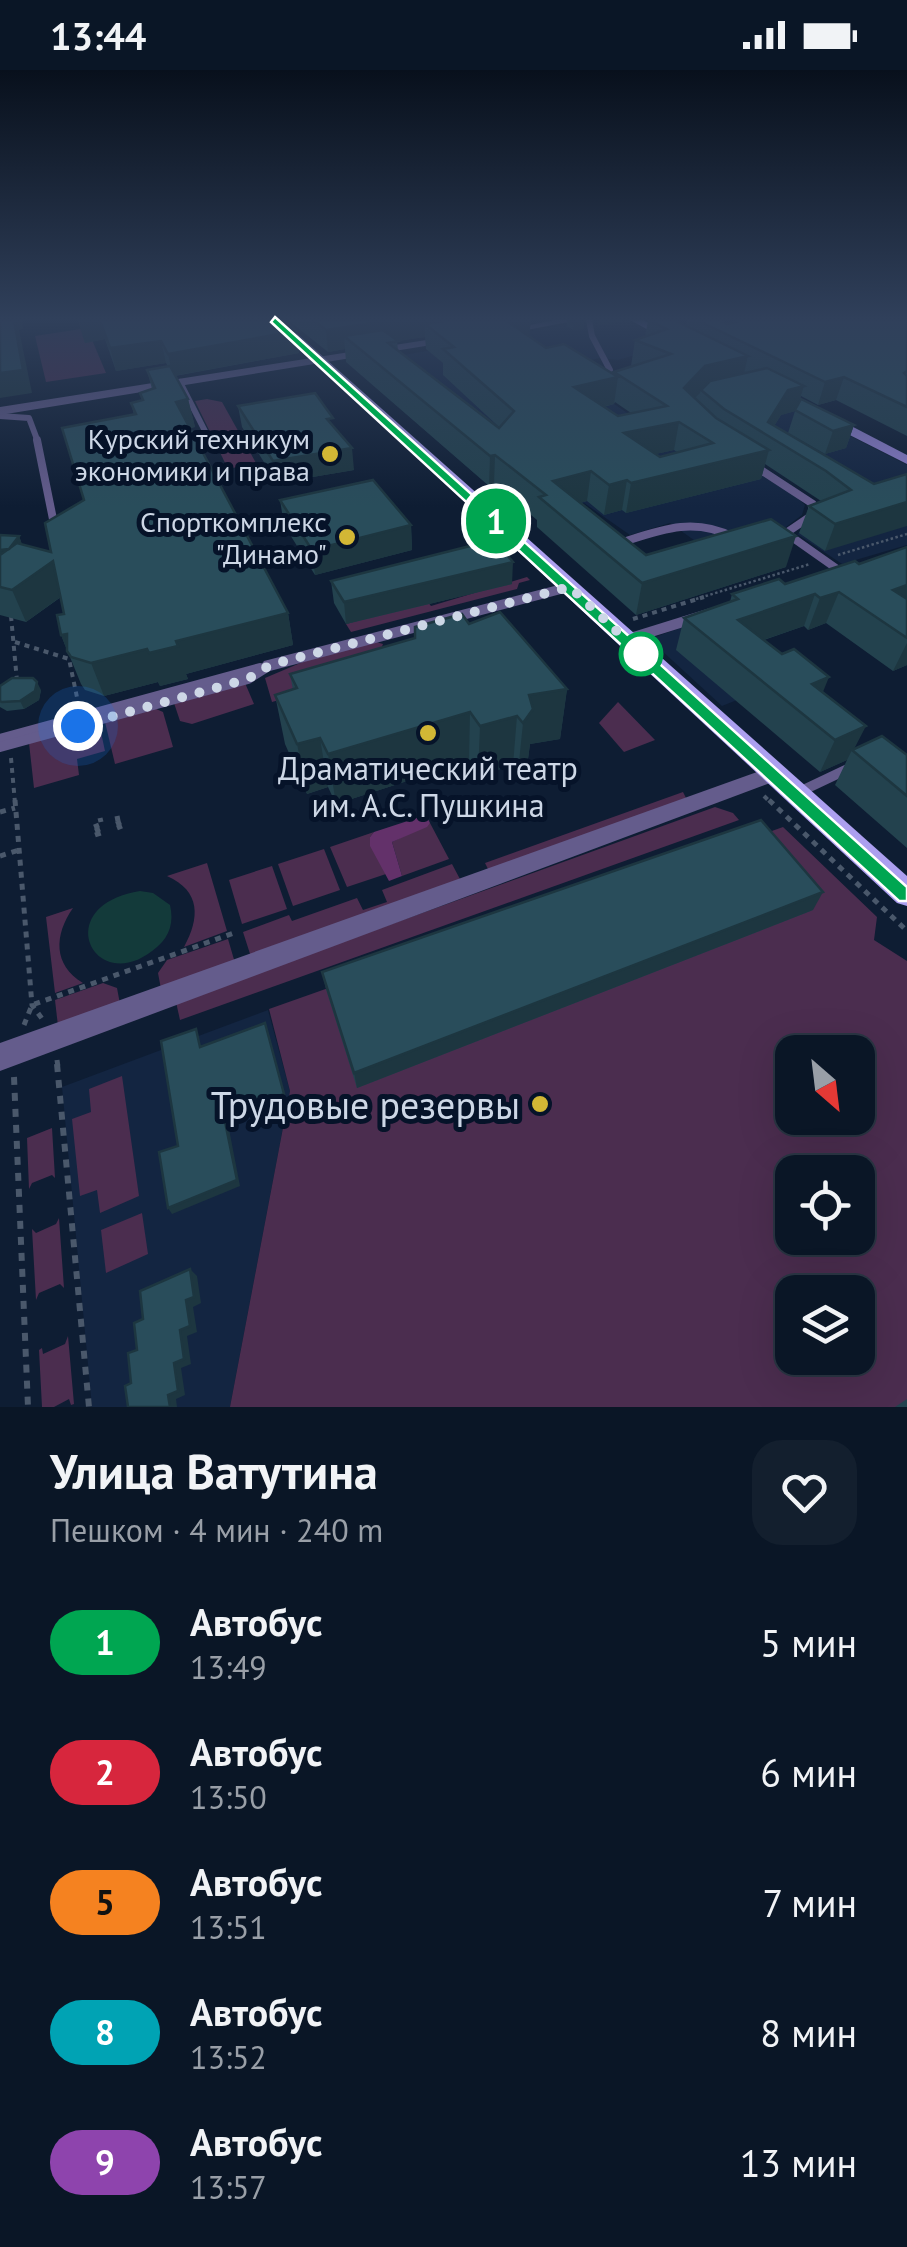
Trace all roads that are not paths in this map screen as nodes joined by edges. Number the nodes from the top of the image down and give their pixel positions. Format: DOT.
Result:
graph roads {
  1 [pos="178,382"];
  2 [pos="180,382"];
  3 [pos="343,382"];
  4 [pos="810,410"];
  5 [pos="0,414"];
  6 [pos="208,437"];
  7 [pos="907,460"];
  8 [pos="748,462"];
  9 [pos="55,528"];
  10 [pos="792,538"];
  11 [pos="779,540"];
  12 [pos="746,543"];
  13 [pos="618,557"];
  14 [pos="836,568"];
  15 [pos="570,587"];
  16 [pos="735,604"];
  17 [pos="630,630"];
  18 [pos="270,665"];
  19 [pos="3,744"];
  20 [pos="873,757"];
  21 [pos="774,774"];
  22 [pos="796,794"];
  23 [pos="907,894"];
  24 [pos="6,1054"];
  1 -- 5 [label="street"];
  2 -- 6 [label="lane"];
  3 -- 15 [label="main road"];
  4 -- 7 [label="main road"];
  5 -- 9 [label="lane"];
  8 -- 10 [label="lane"];
  10 -- 11 [label="lane"];
  10 -- 14 [label="lane"];
  12 -- 13 [label="lane"];
  15 -- 17 [label="main road"];
  15 -- 18 [label="street"];
  16 -- 17 [label="street"];
  17 -- 21 [label="main road"];
  18 -- 19 [label="lane"];
  20 -- 22 [label="lane"];
  21 -- 22 [label="main road"];
  21 -- 24 [label="street"];
  22 -- 23 [label="main road"];
}
